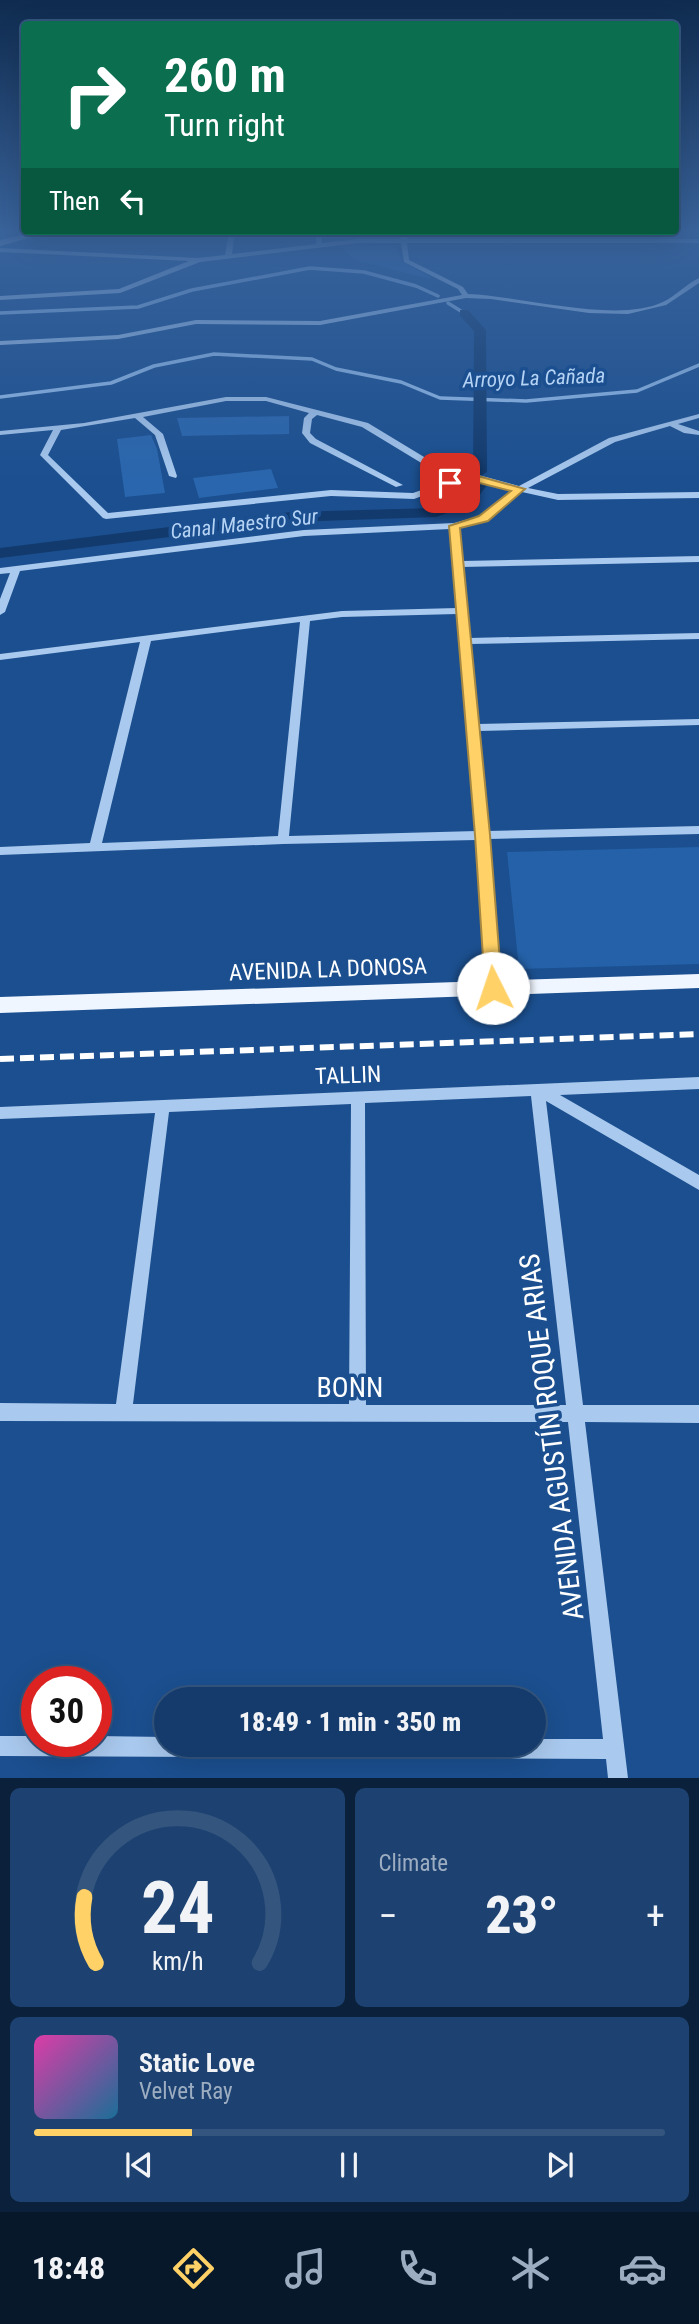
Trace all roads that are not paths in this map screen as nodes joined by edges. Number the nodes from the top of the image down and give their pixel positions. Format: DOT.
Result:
graph roads {
  1 [pos="369,314"];
  2 [pos="0,343"];
  3 [pos="316,411"];
  4 [pos="135,415"];
  5 [pos="699,416"];
  6 [pos="669,423"];
  7 [pos="58,428"];
  8 [pos="0,433"];
  9 [pos="699,433"];
  10 [pos="173,476"];
  11 [pos="467,477"];
  12 [pos="399,485"];
  13 [pos="520,489"];
  14 [pos="699,495"];
  15 [pos="454,526"];
  16 [pos="699,559"];
  17 [pos="458,564"];
  18 [pos="16,569"];
  19 [pos="0,570"];
  20 [pos="463,611"];
  21 [pos="0,612"];
  22 [pos="305,619"];
  23 [pos="699,636"];
  24 [pos="146,640"];
  25 [pos="466,641"];
  26 [pos="0,657"];
  27 [pos="699,722"];
  28 [pos="474,728"];
  29 [pos="699,830"];
  30 [pos="483,835"];
  31 [pos="283,840"];
  32 [pos="95,847"];
  33 [pos="0,851"];
  34 [pos="699,981"];
  35 [pos="493,988"];
  36 [pos="0,1005"];
  37 [pos="699,1083"];
  38 [pos="537,1089"];
  39 [pos="358,1097"];
  40 [pos="163,1105"];
  41 [pos="0,1112"];
  42 [pos="699,1183"];
  43 [pos="0,1412"];
  44 [pos="123,1413"];
  45 [pos="357,1413"];
  46 [pos="574,1414"];
  47 [pos="699,1415"];
  48 [pos="0,1746"];
  49 [pos="615,1749"];
  50 [pos="618,1778"];
  1 -- 2 [label="street"];
  3 -- 4 [label="street"];
  3 -- 11 [label="street"];
  3 -- 12 [label="street"];
  4 -- 7 [label="street"];
  4 -- 10 [label="street"];
  5 -- 6 [label="street"];
  6 -- 9 [label="street"];
  6 -- 13 [label="street"];
  7 -- 8 [label="street"];
  7 -- 11 [label="street"];
  11 -- 13 [label="street"];
  13 -- 14 [label="street"];
  13 -- 15 [label="street"];
  15 -- 17 [label="street"];
  15 -- 18 [label="street"];
  16 -- 17 [label="street"];
  17 -- 20 [label="street"];
  18 -- 19 [label="street"];
  18 -- 21 [label="street"];
  20 -- 22 [label="street"];
  20 -- 25 [label="street"];
  22 -- 24 [label="street"];
  22 -- 31 [label="street"];
  23 -- 25 [label="street"];
  24 -- 26 [label="street"];
  24 -- 32 [label="street"];
  25 -- 28 [label="street"];
  27 -- 28 [label="street"];
  28 -- 30 [label="street"];
  29 -- 30 [label="street"];
  30 -- 31 [label="street"];
  30 -- 35 [label="street"];
  31 -- 32 [label="street"];
  32 -- 33 [label="street"];
  34 -- 35 [label="main road, AVENIDA LA DONOSA"];
  35 -- 36 [label="main road, AVENIDA LA DONOSA"];
  37 -- 38 [label="street, TALLIN"];
  38 -- 39 [label="street, TALLIN"];
  38 -- 42 [label="street"];
  38 -- 46 [label="street, AVENIDA AGUSTÍN ROQUE ARIAS"];
  39 -- 40 [label="street, TALLIN"];
  39 -- 45 [label="street"];
  40 -- 41 [label="street, TALLIN"];
  40 -- 44 [label="street"];
  43 -- 44 [label="street, BONN"];
  44 -- 45 [label="street, BONN"];
  45 -- 46 [label="street, BONN"];
  46 -- 47 [label="street, BONN"];
  46 -- 49 [label="street, AVENIDA AGUSTÍN ROQUE ARIAS"];
  48 -- 49 [label="street"];
  49 -- 50 [label="street, AVENIDA AGUSTÍN ROQUE ARIAS"];
}
